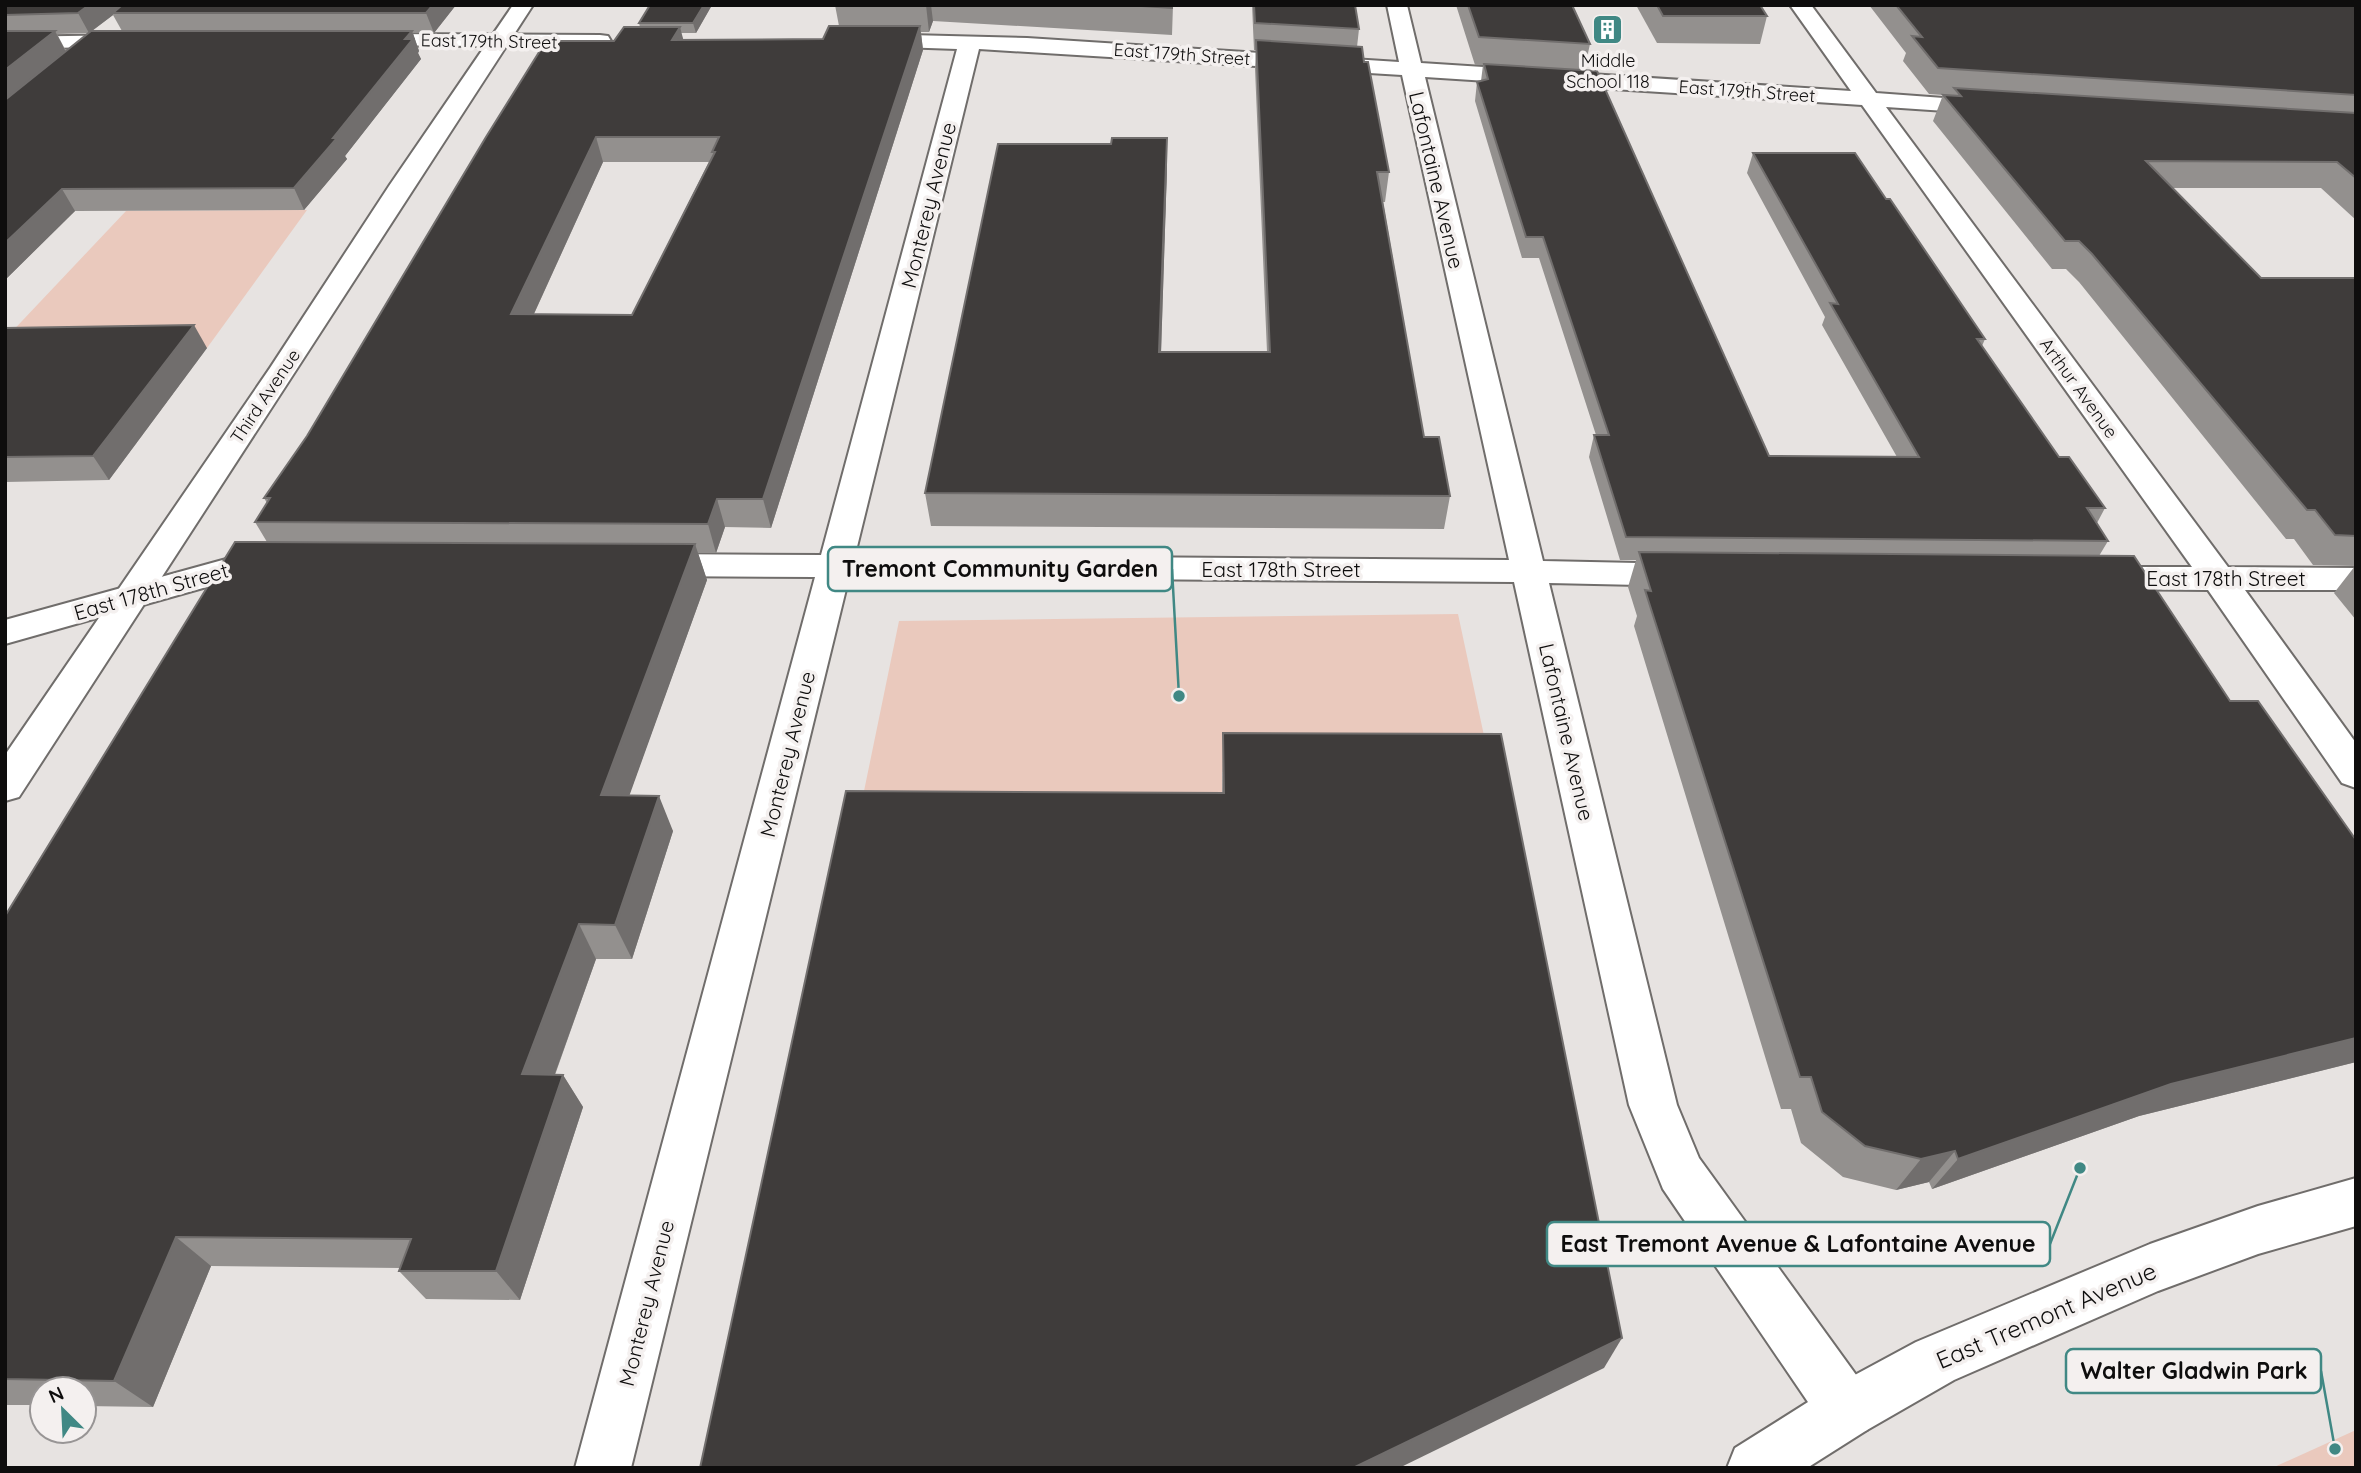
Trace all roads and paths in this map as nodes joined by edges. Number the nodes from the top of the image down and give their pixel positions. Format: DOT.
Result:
graph roads {
  1 [pos="523,5"];
  2 [pos="1397,5"];
  3 [pos="1800,5"];
  4 [pos="123,20"];
  5 [pos="342,40"];
  6 [pos="847,40"];
  7 [pos="148,41"];
  8 [pos="500,41"];
  9 [pos="626,41"];
  10 [pos="970,41"];
  11 [pos="97,42"];
  12 [pos="5,43"];
  13 [pos="70,64"];
  14 [pos="1410,69"];
  15 [pos="1867,99"];
  16 [pos="2007,108"];
  17 [pos="303,564"];
  18 [pos="619,565"];
  19 [pos="836,566"];
  20 [pos="1530,572"];
  21 [pos="1722,576"];
  22 [pos="2057,577"];
  23 [pos="2218,578"];
  24 [pos="2356,579"];
  25 [pos="130,596"];
  26 [pos="5,632"];
  27 [pos="2356,773"];
  28 [pos="5,786"];
  29 [pos="2356,1202"];
  30 [pos="1847,1410"];
  31 [pos="603,1468"];
  32 [pos="1755,1468"];
  1 -- 8 [label="street, Third Avenue"];
  2 -- 14 [label="street, Lafontaine Avenue"];
  3 -- 15 [label="street, Arthur Avenue"];
  4 -- 11 [label="street"];
  5 -- 8 [label="street, East 179th Street"];
  6 -- 10 [label="street, East 179th Street"];
  7 -- 11 [label="street"];
  8 -- 9 [label="street, East 179th Street"];
  8 -- 25 [label="street, Third Avenue"];
  10 -- 14 [label="street, East 179th Street"];
  10 -- 19 [label="street, Monterey Avenue"];
  11 -- 12 [label="street"];
  11 -- 13 [label="street"];
  14 -- 15 [label="street, East 179th Street"];
  14 -- 20 [label="street, Lafontaine Avenue"];
  15 -- 16 [label="street, East 179th Street"];
  15 -- 23 [label="street, Arthur Avenue"];
  17 -- 25 [label="street, East 178th Street"];
  18 -- 19 [label="street, East 178th Street"];
  19 -- 20 [label="street, East 178th Street"];
  19 -- 31 [label="street, Monterey Avenue"];
  20 -- 21 [label="street, East 178th Street"];
  20 -- 30 [label="street, Lafontaine Avenue"];
  22 -- 23 [label="street, East 178th Street"];
  23 -- 24 [label="street, East 178th Street"];
  23 -- 27 [label="street, Arthur Avenue"];
  25 -- 26 [label="street, East 178th Street"];
  25 -- 28 [label="street, Third Avenue"];
  29 -- 30 [label="street, East Tremont Avenue"];
  30 -- 32 [label="street, East Tremont Avenue"];
}
